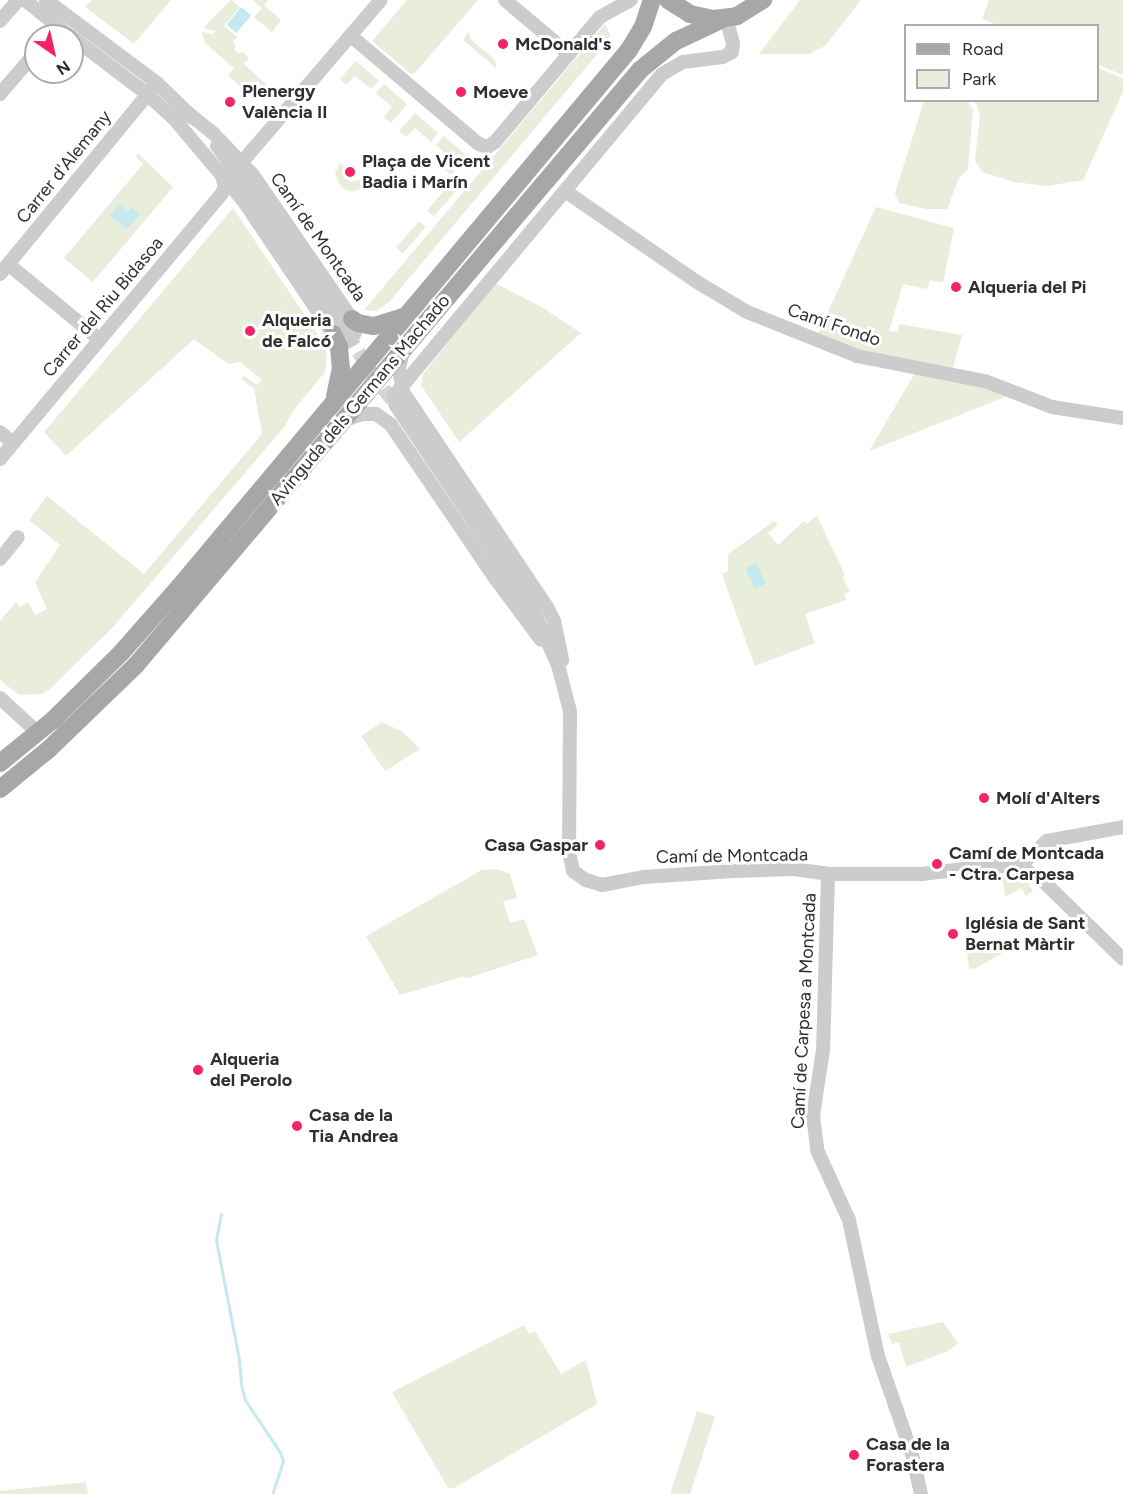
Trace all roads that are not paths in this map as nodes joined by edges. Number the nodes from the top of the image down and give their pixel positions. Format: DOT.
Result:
graph roads {
  1 [pos="18,0"];
  2 [pos="25,0"];
  3 [pos="46,0"];
  4 [pos="381,0"];
  5 [pos="504,0"];
  6 [pos="631,0"];
  7 [pos="652,0"];
  8 [pos="668,0"];
  9 [pos="763,0"];
  10 [pos="725,18"];
  11 [pos="59,19"];
  12 [pos="0,21"];
  13 [pos="351,36"];
  14 [pos="84,47"];
  15 [pos="569,54"];
  16 [pos="24,66"];
  17 [pos="157,83"];
  18 [pos="0,94"];
  19 [pos="147,94"];
  20 [pos="233,170"];
  21 [pos="565,191"];
  22 [pos="4,269"];
  23 [pos="406,316"];
  24 [pos="344,329"];
  25 [pos="99,339"];
  26 [pos="405,347"];
  27 [pos="399,372"];
  28 [pos="413,374"];
  29 [pos="399,397"];
  30 [pos="333,404"];
  31 [pos="1123,418"];
  32 [pos="343,421"];
  33 [pos="391,425"];
  34 [pos="0,432"];
  35 [pos="13,443"];
  36 [pos="0,459"];
  37 [pos="18,537"];
  38 [pos="0,559"];
  39 [pos="558,664"];
  40 [pos="563,680"];
  41 [pos="0,698"];
  42 [pos="38,733"];
  43 [pos="0,763"];
  44 [pos="0,789"];
  45 [pos="1123,827"];
  46 [pos="1020,866"];
  47 [pos="828,874"];
  48 [pos="1123,959"];
  49 [pos="921,1494"];
  1 -- 12 [label="street"];
  2 -- 11 [label="street, Camí de Montcada"];
  3 -- 11 [label="street, Camí de Montcada"];
  4 -- 13 [label="street, Carrer del Riu Bidasoa"];
  5 -- 15 [label="street"];
  6 -- 15 [label="street"];
  7 -- 23 [label="main road, Avinguda dels Germans Machado"];
  8 -- 10 [label="main road"];
  9 -- 10 [label="main road, Avinguda dels Germans Machado"];
  10 -- 21 [label="street"];
  10 -- 26 [label="main road, Avinguda dels Germans Machado"];
  11 -- 17 [label="street, Camí de Montcada"];
  13 -- 15 [label="street"];
  13 -- 20 [label="street, Carrer del Riu Bidasoa"];
  14 -- 19 [label="street, Camí de Montcada"];
  16 -- 18 [label="street"];
  17 -- 19 [label="street, Carrer d'Alemany"];
  17 -- 20 [label="street, Camí de Montcada"];
  19 -- 20 [label="street, Camí de Montcada"];
  19 -- 22 [label="street, Carrer d'Alemany"];
  20 -- 24 [label="street, Camí de Montcada"];
  20 -- 24 [label="street, Camí de Montcada"];
  20 -- 25 [label="street, Carrer del Riu Bidasoa"];
  21 -- 28 [label="street"];
  21 -- 31 [label="street, Camí Fondo"];
  22 -- 25 [label="street"];
  23 -- 24 [label="main road"];
  23 -- 30 [label="main road, Avinguda dels Germans Machado"];
  24 -- 30 [label="main road"];
  25 -- 35 [label="street, Carrer del Riu Bidasoa"];
  26 -- 27 [label="street, Camí de Montcada"];
  26 -- 32 [label="main road, Avinguda dels Germans Machado"];
  27 -- 28 [label="street"];
  27 -- 29 [label="street, Camí de Montcada"];
  28 -- 29 [label="street"];
  29 -- 33 [label="street, Camí de Montcada"];
  29 -- 39 [label="street, Camí de Montcada"];
  29 -- 40 [label="street, Camí de Montcada"];
  30 -- 42 [label="main road, Avinguda dels Germans Machado"];
  32 -- 33 [label="street"];
  32 -- 44 [label="main road, Avinguda dels Germans Machado"];
  33 -- 39 [label="street, Camí de Montcada"];
  34 -- 35 [label="street"];
  35 -- 36 [label="street, Carrer del Riu Bidasoa"];
  37 -- 38 [label="street"];
  39 -- 40 [label="street, Camí de Montcada"];
  40 -- 47 [label="street, Camí de Montcada"];
  41 -- 42 [label="street"];
  42 -- 43 [label="main road, Avinguda dels Germans Machado"];
  45 -- 46 [label="street"];
  46 -- 47 [label="street, Camí de Montcada"];
  46 -- 48 [label="street"];
  47 -- 49 [label="street, Camí de Carpesa a Montcada"];
}
